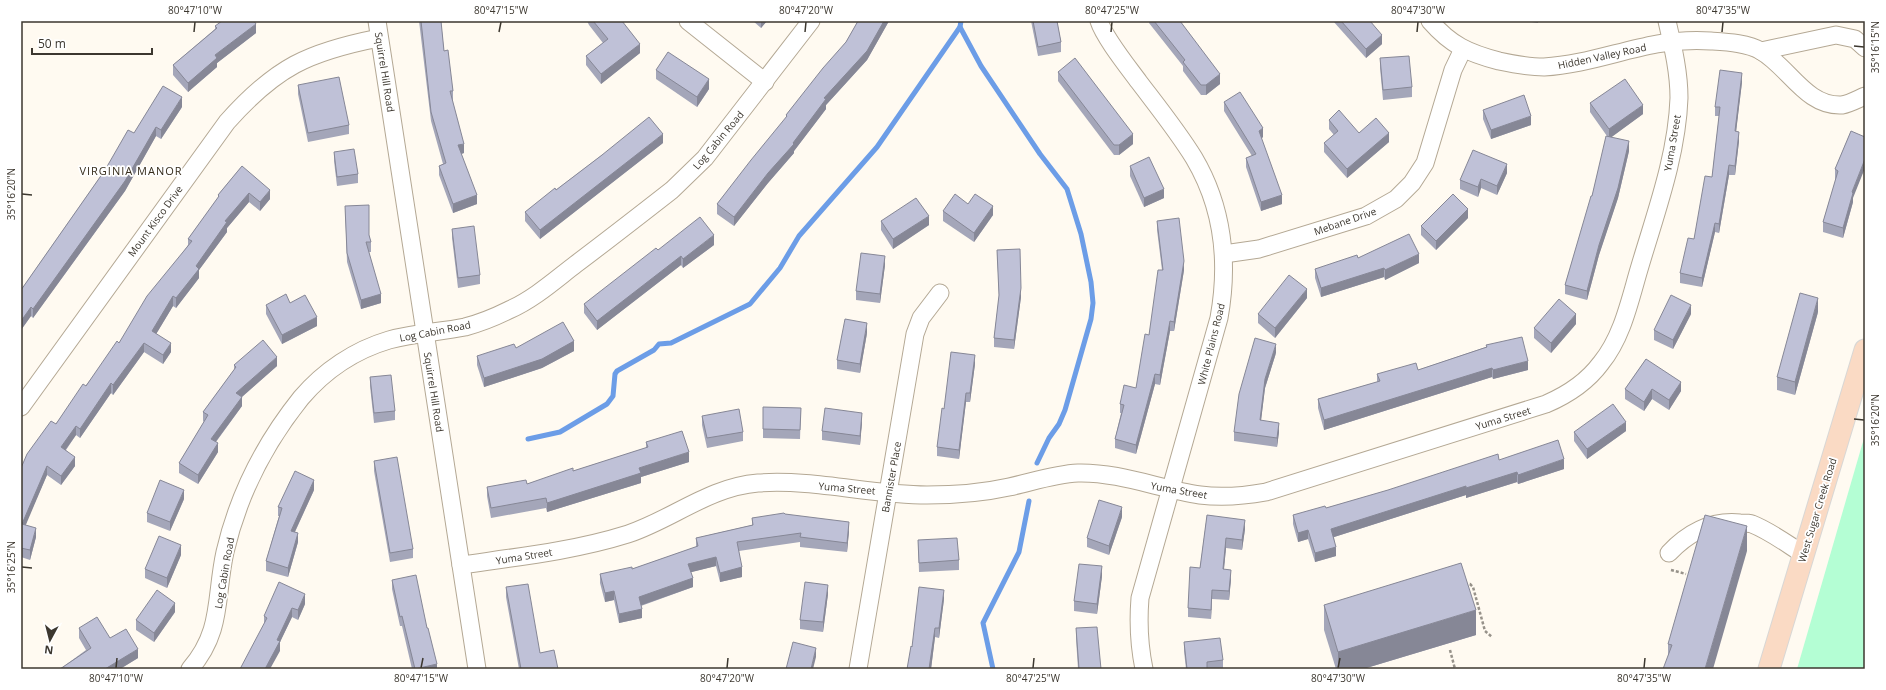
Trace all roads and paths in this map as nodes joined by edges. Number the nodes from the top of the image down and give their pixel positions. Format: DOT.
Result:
graph roads {
  1 [pos="377,21"];
  2 [pos="688,21"];
  3 [pos="811,21"];
  4 [pos="1099,21"];
  5 [pos="1430,21"];
  6 [pos="1668,21"];
  7 [pos="379,38"];
  8 [pos="1672,43"];
  9 [pos="1865,48"];
  10 [pos="1463,49"];
  11 [pos="1761,51"];
  12 [pos="765,82"];
  13 [pos="1865,96"];
  14 [pos="1224,254"];
  15 [pos="940,293"];
  16 [pos="425,333"];
  17 [pos="1865,350"];
  18 [pos="21,407"];
  19 [pos="1171,489"];
  20 [pos="888,492"];
  21 [pos="1803,554"];
  22 [pos="1666,561"];
  23 [pos="461,565"];
  24 [pos="1686,574"];
  25 [pos="1459,585"];
  26 [pos="1492,637"];
  27 [pos="1450,650"];
  28 [pos="190,669"];
  29 [pos="477,669"];
  30 [pos="858,669"];
  31 [pos="1144,669"];
  32 [pos="1455,669"];
  33 [pos="1768,669"];
  1 -- 7 [label="street, Squirrel Hill Road"];
  2 -- 12 [label="street"];
  3 -- 12 [label="street, Log Cabin Road"];
  4 -- 14 [label="street, White Plains Road"];
  5 -- 10 [label="street, Hidden Valley Road"];
  6 -- 8 [label="street, Yuma Street"];
  7 -- 16 [label="street, Squirrel Hill Road"];
  7 -- 18 [label="street, Mount Kisco Drive"];
  8 -- 10 [label="street, Hidden Valley Road"];
  8 -- 11 [label="street, Hidden Valley Road"];
  8 -- 19 [label="street, Yuma Street"];
  9 -- 11 [label="street, Hidden Valley Road"];
  10 -- 14 [label="street, Mebane Drive"];
  11 -- 13 [label="street, Hidden Valley Road"];
  12 -- 16 [label="street, Log Cabin Road"];
  14 -- 19 [label="street, White Plains Road"];
  15 -- 20 [label="street, Bannister Place"];
  16 -- 23 [label="street, Squirrel Hill Road"];
  16 -- 28 [label="street, Log Cabin Road"];
  17 -- 21 [label="main road, West Sugar Creek Road"];
  19 -- 20 [label="street, Yuma Street"];
  19 -- 31 [label="street, White Plains Road"];
  20 -- 23 [label="street, Yuma Street"];
  20 -- 30 [label="street, Bannister Place"];
  21 -- 22 [label="street"];
  21 -- 33 [label="main road, West Sugar Creek Road"];
  22 -- 24 [label="path"];
  23 -- 29 [label="street, Squirrel Hill Road"];
  25 -- 26 [label="path"];
  27 -- 32 [label="path"];
}
